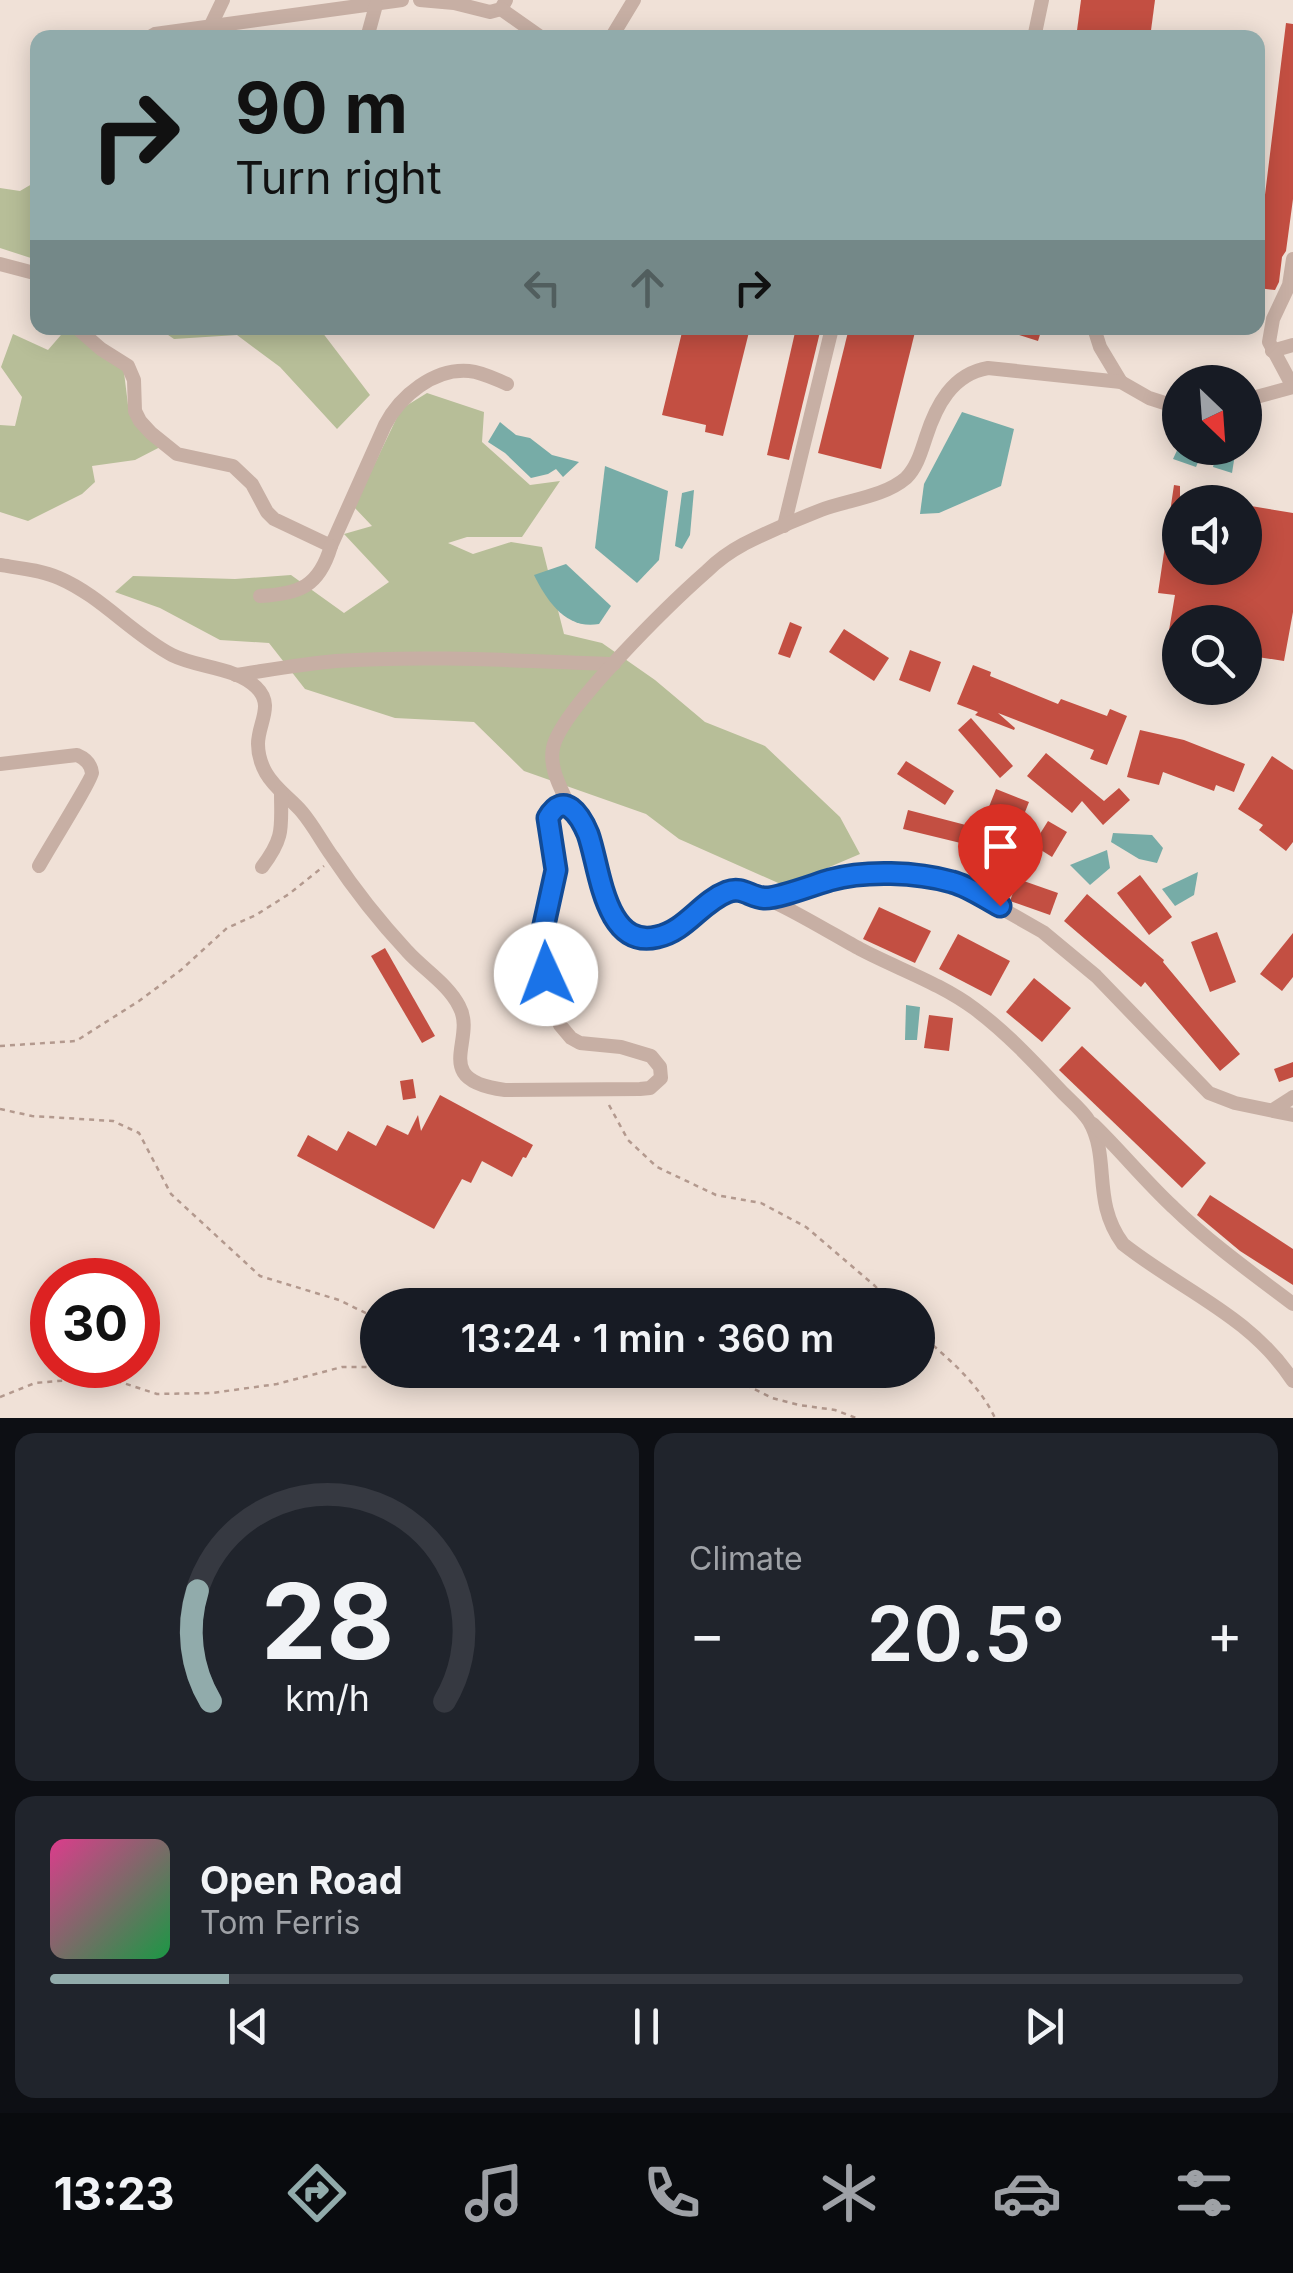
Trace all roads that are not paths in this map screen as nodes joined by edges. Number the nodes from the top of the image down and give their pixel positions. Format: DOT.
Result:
graph roads {
  1 [pos="222,0"];
  2 [pos="402,0"];
  3 [pos="420,0"];
  4 [pos="634,0"];
  5 [pos="1042,0"];
  6 [pos="503,4"];
  7 [pos="376,5"];
  8 [pos="210,27"];
  9 [pos="186,30"];
  10 [pos="369,30"];
  11 [pos="533,30"];
  12 [pos="616,30"];
  13 [pos="1036,30"];
  14 [pos="1293,260"];
  15 [pos="0,264"];
  16 [pos="30,272"];
  17 [pos="84,335"];
  18 [pos="830,335"];
  19 [pos="1096,335"];
  20 [pos="1293,346"];
  21 [pos="1272,351"];
  22 [pos="1121,382"];
  23 [pos="507,384"];
  24 [pos="1293,386"];
  25 [pos="1262,395"];
  26 [pos="1162,402"];
  27 [pos="784,526"];
  28 [pos="331,546"];
  29 [pos="0,565"];
  30 [pos="260,596"];
  31 [pos="614,664"];
  32 [pos="235,675"];
  33 [pos="0,764"];
  34 [pos="281,792"];
  35 [pos="569,806"];
  36 [pos="39,866"];
  37 [pos="262,867"];
  38 [pos="765,898"];
  39 [pos="1293,1097"];
  40 [pos="1273,1110"];
  41 [pos="1293,1115"];
  42 [pos="1088,1120"];
  43 [pos="1293,1304"];
  44 [pos="1293,1381"];
  1 -- 8 [label="street"];
  2 -- 7 [label="street"];
  3 -- 6 [label="street"];
  4 -- 12 [label="street"];
  5 -- 13 [label="street"];
  6 -- 11 [label="street"];
  7 -- 8 [label="street"];
  7 -- 10 [label="street"];
  8 -- 9 [label="street"];
  14 -- 21 [label="street"];
  15 -- 16 [label="street"];
  17 -- 28 [label="street"];
  18 -- 27 [label="street"];
  19 -- 22 [label="street"];
  20 -- 21 [label="street"];
  21 -- 24 [label="street"];
  22 -- 26 [label="street"];
  22 -- 27 [label="street"];
  23 -- 28 [label="street"];
  24 -- 25 [label="street"];
  27 -- 31 [label="street"];
  28 -- 30 [label="street"];
  29 -- 32 [label="street"];
  31 -- 32 [label="street"];
  31 -- 35 [label="street"];
  32 -- 34 [label="street"];
  33 -- 36 [label="street"];
  34 -- 35 [label="street"];
  34 -- 37 [label="street"];
  35 -- 38 [label="street"];
  38 -- 40 [label="street"];
  38 -- 42 [label="street"];
  39 -- 40 [label="street"];
  40 -- 41 [label="street"];
  42 -- 43 [label="street"];
  42 -- 44 [label="street"];
}
